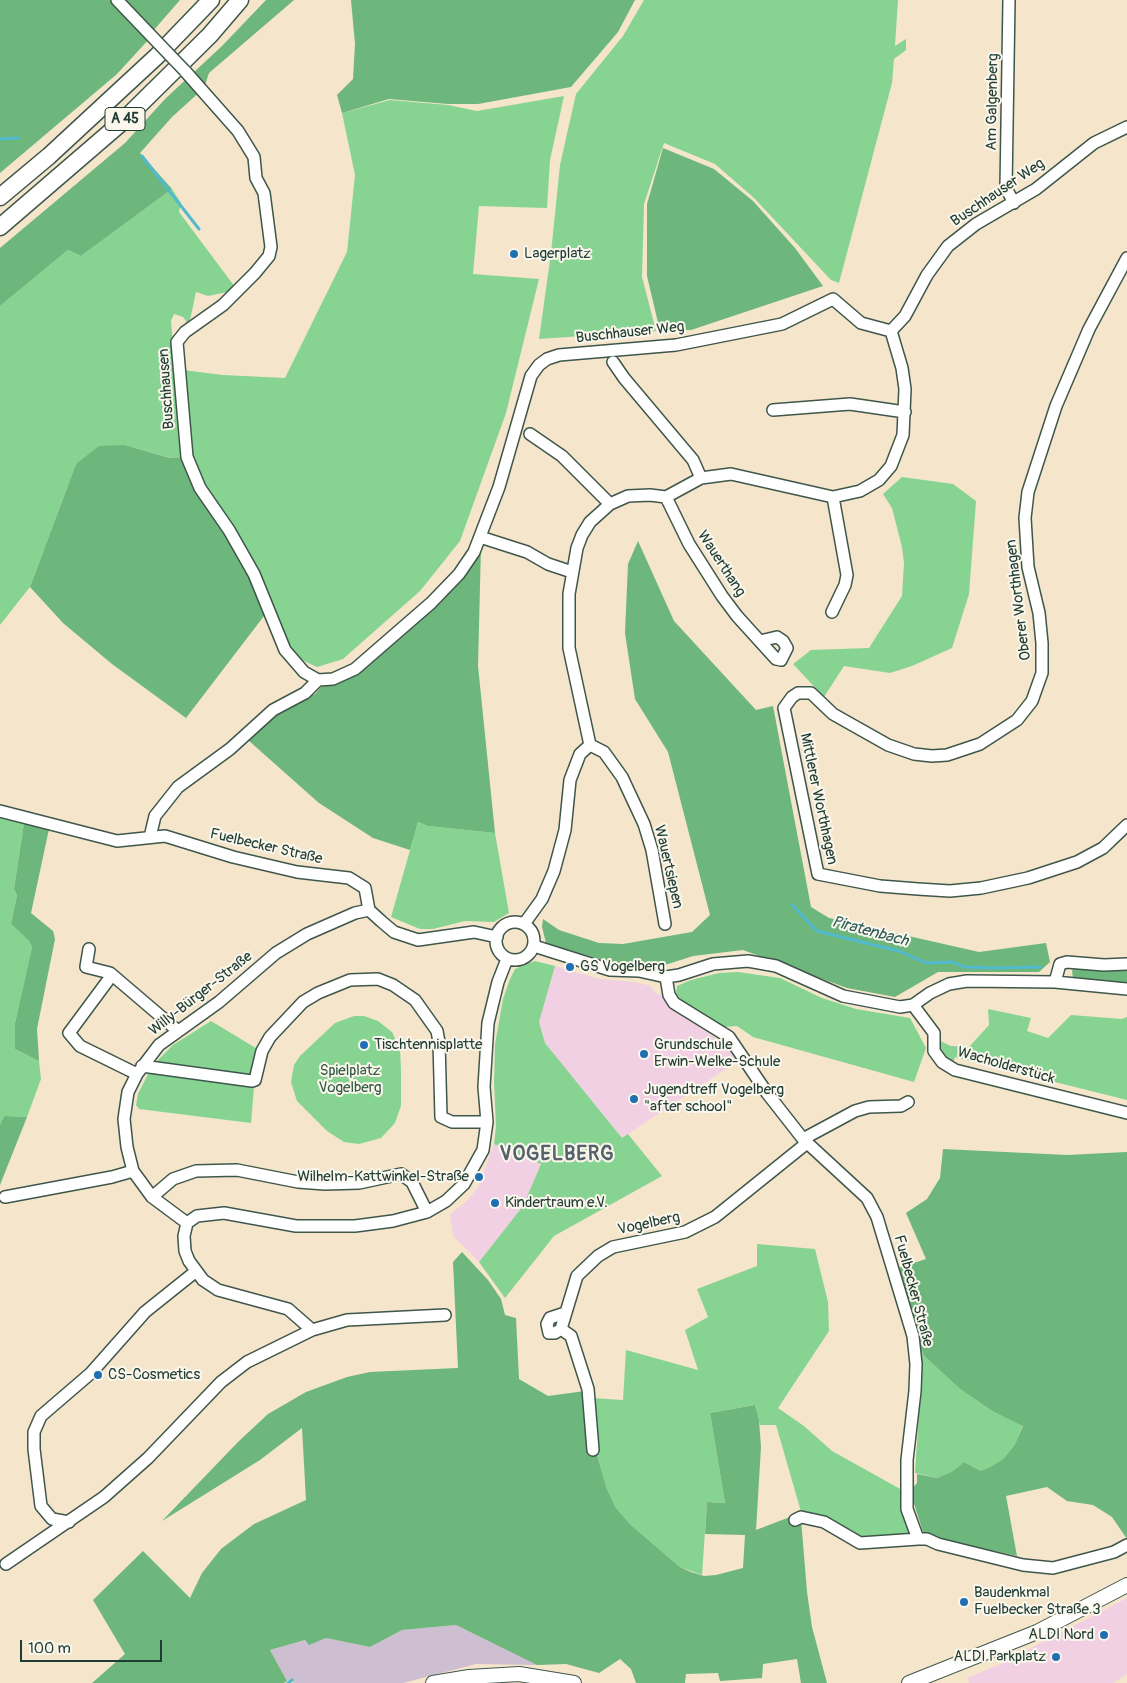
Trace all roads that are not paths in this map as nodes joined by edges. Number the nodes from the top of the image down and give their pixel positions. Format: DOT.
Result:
graph roads {
  1 [pos="117,0"];
  2 [pos="211,0"];
  3 [pos="240,0"];
  4 [pos="1009,0"];
  5 [pos="1127,127"];
  6 [pos="0,197"];
  7 [pos="1014,202"];
  8 [pos="0,227"];
  9 [pos="1127,258"];
  10 [pos="891,332"];
  11 [pos="614,362"];
  12 [pos="773,410"];
  13 [pos="905,412"];
  14 [pos="530,434"];
  15 [pos="701,478"];
  16 [pos="666,497"];
  17 [pos="833,497"];
  18 [pos="610,504"];
  19 [pos="480,537"];
  20 [pos="572,572"];
  21 [pos="832,612"];
  22 [pos="760,640"];
  23 [pos="318,680"];
  24 [pos="811,694"];
  25 [pos="590,745"];
  26 [pos="0,812"];
  27 [pos="1127,825"];
  28 [pos="150,837"];
  29 [pos="369,910"];
  30 [pos="524,924"];
  31 [pos="665,924"];
  32 [pos="497,936"];
  33 [pos="534,946"];
  34 [pos="89,949"];
  35 [pos="508,959"];
  36 [pos="1127,964"];
  37 [pos="112,975"];
  38 [pos="666,977"];
  39 [pos="1055,982"];
  40 [pos="1127,989"];
  41 [pos="913,1005"];
  42 [pos="178,1031"];
  43 [pos="139,1070"];
  44 [pos="908,1102"];
  45 [pos="1127,1113"];
  46 [pos="487,1122"];
  47 [pos="805,1141"];
  48 [pos="133,1171"];
  49 [pos="5,1197"];
  50 [pos="152,1197"];
  51 [pos="427,1212"];
  52 [pos="187,1223"];
  53 [pos="195,1272"];
  54 [pos="445,1315"];
  55 [pos="312,1330"];
  56 [pos="593,1450"];
  57 [pos="795,1520"];
  58 [pos="69,1522"];
  59 [pos="918,1539"];
  60 [pos="1127,1545"];
  61 [pos="6,1564"];
  62 [pos="1127,1584"];
  63 [pos="433,1683"];
  64 [pos="574,1683"];
  65 [pos="909,1683"];
  1 -- 23 [label="street, Buschhausen, bridge"];
  2 -- 6 [label="highway, A 45"];
  3 -- 8 [label="highway, A 45"];
  4 -- 7 [label="street, Am Galgenberg"];
  5 -- 7 [label="street, Buschhauser Weg"];
  7 -- 10 [label="street, Buschhauser Weg"];
  9 -- 24 [label="street, Oberer Worthhagen"];
  10 -- 13 [label="street"];
  10 -- 19 [label="street, Buschhauser Weg"];
  11 -- 15 [label="street, Buschhauser Weg"];
  12 -- 13 [label="street"];
  13 -- 17 [label="street"];
  14 -- 18 [label="street"];
  15 -- 16 [label="street"];
  15 -- 17 [label="street"];
  16 -- 18 [label="street"];
  16 -- 22 [label="street, Wauerthang"];
  17 -- 21 [label="street"];
  18 -- 20 [label="street"];
  19 -- 20 [label="street"];
  19 -- 23 [label="street, Buschhauser Weg"];
  20 -- 25 [label="street"];
  23 -- 28 [label="street"];
  24 -- 27 [label="street, Mittlerer Worthhagen"];
  25 -- 30 [label="street"];
  25 -- 31 [label="street, Wauertsiepen"];
  26 -- 28 [label="street, Fuelbecker Straße"];
  28 -- 29 [label="street, Fuelbecker Straße"];
  29 -- 32 [label="street"];
  29 -- 42 [label="street, Willy-Bürger-Straße"];
  30 -- 32 [label="street"];
  30 -- 33 [label="street"];
  32 -- 35 [label="street"];
  33 -- 35 [label="street"];
  33 -- 38 [label="street"];
  34 -- 37 [label="street"];
  35 -- 46 [label="street"];
  36 -- 39 [label="street"];
  37 -- 42 [label="street"];
  37 -- 43 [label="street"];
  38 -- 41 [label="street"];
  38 -- 47 [label="street, Fuelbecker Straße"];
  39 -- 40 [label="street"];
  39 -- 41 [label="street"];
  41 -- 45 [label="street, Wacholderstück"];
  42 -- 43 [label="street, Willy-Bürger-Straße"];
  43 -- 46 [label="street"];
  43 -- 48 [label="street, Willy-Bürger-Straße"];
  44 -- 47 [label="street"];
  46 -- 51 [label="street"];
  47 -- 56 [label="street, Vogelberg"];
  47 -- 59 [label="street, Fuelbecker Straße"];
  48 -- 49 [label="street"];
  48 -- 50 [label="street, Willy-Bürger-Straße"];
  50 -- 51 [label="street"];
  50 -- 52 [label="street, Willy-Bürger-Straße"];
  51 -- 52 [label="street"];
  52 -- 53 [label="street"];
  53 -- 55 [label="street"];
  53 -- 58 [label="street"];
  54 -- 55 [label="street"];
  55 -- 58 [label="street"];
  57 -- 59 [label="street"];
  58 -- 61 [label="street"];
  59 -- 60 [label="street"];
  62 -- 65 [label="main road"];
  63 -- 64 [label="main road"];
}
